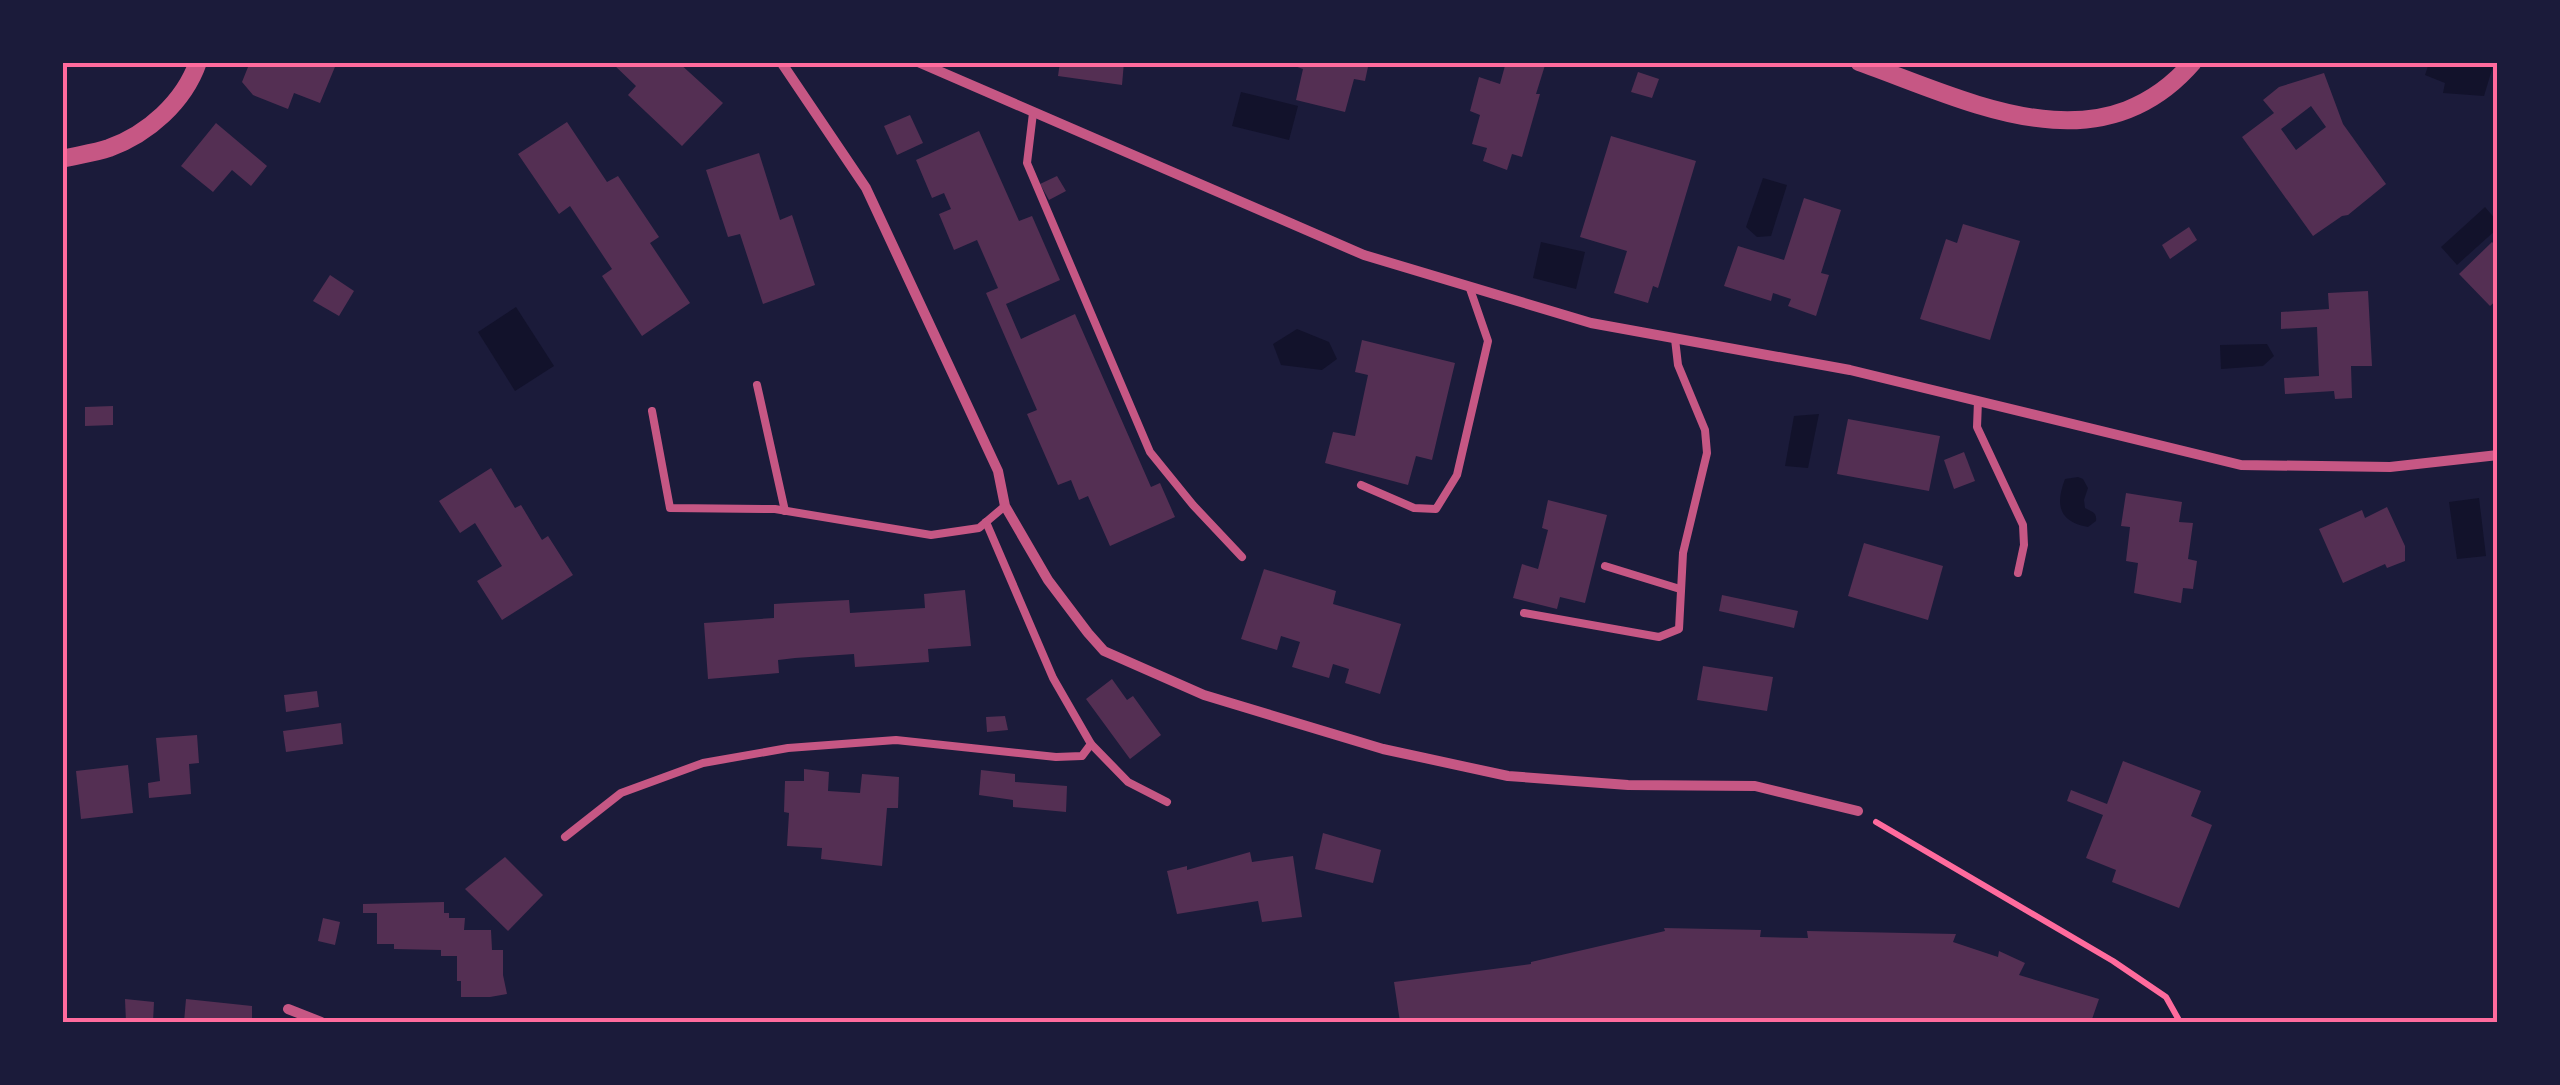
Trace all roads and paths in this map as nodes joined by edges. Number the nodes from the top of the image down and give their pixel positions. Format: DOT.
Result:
graph roads {
  1 [pos="198,62"];
  2 [pos="781,62"];
  3 [pos="918,62"];
  4 [pos="1859,62"];
  5 [pos="2193,62"];
  6 [pos="1033,113"];
  7 [pos="62,158"];
  8 [pos="1469,286"];
  9 [pos="1675,338"];
  10 [pos="757,385"];
  11 [pos="1978,401"];
  12 [pos="652,411"];
  13 [pos="2498,455"];
  14 [pos="1361,485"];
  15 [pos="1005,506"];
  16 [pos="786,511"];
  17 [pos="986,522"];
  18 [pos="1242,557"];
  19 [pos="1605,566"];
  20 [pos="2018,573"];
  21 [pos="1680,589"];
  22 [pos="1524,613"];
  23 [pos="1091,744"];
  24 [pos="1167,802"];
  25 [pos="1858,811"];
  26 [pos="565,838"];
  27 [pos="288,1009"];
  28 [pos="321,1022"];
  29 [pos="2180,1022"];
  1 -- 7 [label="street"];
  2 -- 15 [label="street"];
  3 -- 6 [label="street"];
  4 -- 5 [label="street"];
  6 -- 8 [label="street"];
  6 -- 18 [label="lane"];
  8 -- 9 [label="street"];
  8 -- 14 [label="lane"];
  9 -- 11 [label="street"];
  9 -- 21 [label="lane"];
  10 -- 16 [label="lane"];
  11 -- 13 [label="street"];
  11 -- 20 [label="lane"];
  12 -- 16 [label="lane"];
  15 -- 17 [label="lane"];
  15 -- 25 [label="street"];
  16 -- 17 [label="lane"];
  17 -- 23 [label="lane"];
  19 -- 21 [label="lane"];
  21 -- 22 [label="lane"];
  23 -- 24 [label="lane"];
  23 -- 26 [label="lane"];
  25 -- 29 [label="path"];
  27 -- 28 [label="street"];
}
